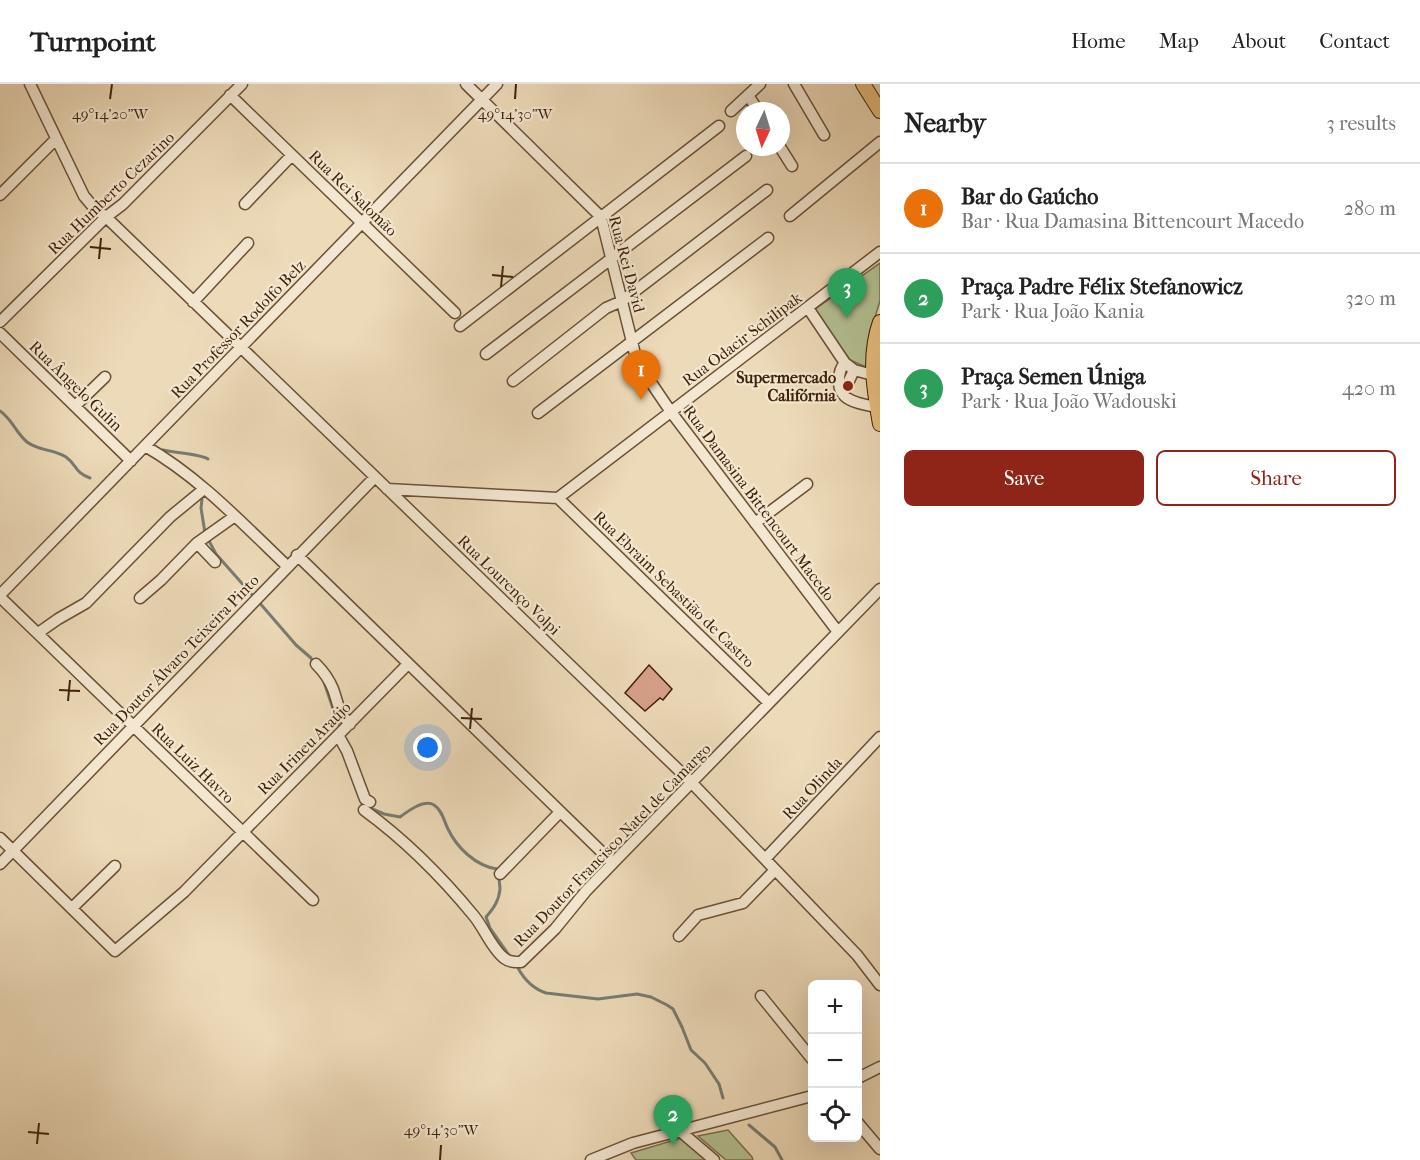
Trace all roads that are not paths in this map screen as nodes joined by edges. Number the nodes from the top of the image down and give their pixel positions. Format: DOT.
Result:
graph roads {
  1 [pos="30,84"];
  2 [pos="242,84"];
  3 [pos="466,84"];
  4 [pos="497,84"];
  5 [pos="760,84"];
  6 [pos="794,84"];
  7 [pos="863,84"];
  8 [pos="748,95"];
  9 [pos="230,96"];
  10 [pos="482,100"];
  11 [pos="752,102"];
  12 [pos="731,111"];
  13 [pos="880,111"];
  14 [pos="718,126"];
  15 [pos="824,135"];
  16 [pos="56,138"];
  17 [pos="880,142"];
  18 [pos="292,155"];
  19 [pos="746,156"];
  20 [pos="786,156"];
  21 [pos="792,166"];
  22 [pos="766,190"];
  23 [pos="0,195"];
  24 [pos="245,204"];
  25 [pos="790,216"];
  26 [pos="106,217"];
  27 [pos="601,217"];
  28 [pos="362,223"];
  29 [pos="768,238"];
  30 [pos="248,243"];
  31 [pos="880,252"];
  32 [pos="611,257"];
  33 [pos="622,301"];
  34 [pos="193,302"];
  35 [pos="808,308"];
  36 [pos="455,313"];
  37 [pos="0,322"];
  38 [pos="880,322"];
  39 [pos="460,326"];
  40 [pos="0,333"];
  41 [pos="632,342"];
  42 [pos="241,348"];
  43 [pos="486,354"];
  44 [pos="637,362"];
  45 [pos="845,363"];
  46 [pos="854,370"];
  47 [pos="873,375"];
  48 [pos="105,377"];
  49 [pos="513,381"];
  50 [pos="843,393"];
  51 [pos="75,406"];
  52 [pos="879,406"];
  53 [pos="538,412"];
  54 [pos="671,412"];
  55 [pos="880,424"];
  56 [pos="145,446"];
  57 [pos="131,461"];
  58 [pos="375,477"];
  59 [pos="807,484"];
  60 [pos="204,489"];
  61 [pos="387,489"];
  62 [pos="558,498"];
  63 [pos="235,516"];
  64 [pos="755,523"];
  65 [pos="197,543"];
  66 [pos="297,555"];
  67 [pos="214,562"];
  68 [pos="287,566"];
  69 [pos="880,589"];
  70 [pos="0,596"];
  71 [pos="140,598"];
  72 [pos="838,632"];
  73 [pos="38,633"];
  74 [pos="316,664"];
  75 [pos="408,664"];
  76 [pos="769,703"];
  77 [pos="350,724"];
  78 [pos="133,726"];
  79 [pos="338,735"];
  80 [pos="880,738"];
  81 [pos="692,782"];
  82 [pos="560,812"];
  83 [pos="243,832"];
  84 [pos="0,838"];
  85 [pos="13,851"];
  86 [pos="765,859"];
  87 [pos="613,863"];
  88 [pos="0,864"];
  89 [pos="115,866"];
  90 [pos="775,870"];
  91 [pos="500,874"];
  92 [pos="313,900"];
  93 [pos="72,908"];
  94 [pos="679,936"];
  95 [pos="880,985"];
  96 [pos="761,996"];
  97 [pos="808,1053"];
  98 [pos="880,1067"];
  99 [pos="862,1076"];
  100 [pos="808,1097"];
  101 [pos="862,1128"];
  102 [pos="680,1131"];
  103 [pos="880,1149"];
  104 [pos="591,1160"];
  105 [pos="714,1160"];
  1 -- 16 [label="street, Rua Lourenço Volpi"];
  2 -- 9 [label="street, Rua Humberto Cezarino"];
  3 -- 10 [label="street, Rua Rei David"];
  4 -- 10 [label="street, Rua Professor Rodolfo Belz"];
  5 -- 8 [label="street"];
  6 -- 15 [label="street"];
  7 -- 13 [label="main road"];
  8 -- 11 [label="street"];
  8 -- 12 [label="street"];
  9 -- 18 [label="street, Rua Rei Salomão"];
  9 -- 26 [label="street, Rua Humberto Cezarino"];
  10 -- 27 [label="street, Rua Rei David"];
  10 -- 28 [label="street, Rua Professor Rodolfo Belz"];
  14 -- 27 [label="street"];
  16 -- 23 [label="street"];
  16 -- 26 [label="street, Rua Lourenço Volpi"];
  17 -- 25 [label="street"];
  18 -- 24 [label="street"];
  18 -- 28 [label="street, Rua Rei Salomão"];
  19 -- 32 [label="street"];
  20 -- 21 [label="street"];
  22 -- 33 [label="street"];
  26 -- 34 [label="street, Rua Lourenço Volpi"];
  26 -- 37 [label="street, Rua Humberto Cezarino"];
  27 -- 32 [label="street, Rua Rei David"];
  27 -- 39 [label="street"];
  28 -- 36 [label="street, Rua Rei Salomão"];
  28 -- 42 [label="street, Rua Professor Rodolfo Belz"];
  29 -- 41 [label="street"];
  30 -- 34 [label="street"];
  31 -- 35 [label="street, Rua Odacir Schilipak"];
  32 -- 33 [label="street, Rua Rei David"];
  32 -- 43 [label="street"];
  33 -- 41 [label="street, Rua Rei David"];
  33 -- 49 [label="street"];
  34 -- 42 [label="street, Rua Lourenço Volpi"];
  35 -- 45 [label="street"];
  35 -- 54 [label="street, Rua Odacir Schilipak"];
  38 -- 47 [label="main road"];
  40 -- 51 [label="street, Rua Ângelo Gulin"];
  41 -- 44 [label="street, Rua Rei David"];
  41 -- 53 [label="street"];
  42 -- 56 [label="street, Rua Professor Rodolfo Belz"];
  42 -- 58 [label="street, Rua Lourenço Volpi"];
  44 -- 54 [label="street, Rua Damasina Bittencourt Macedo"];
  45 -- 46 [label="street"];
  45 -- 50 [label="street"];
  46 -- 47 [label="street"];
  46 -- 50 [label="street"];
  47 -- 52 [label="main road"];
  48 -- 51 [label="street"];
  50 -- 52 [label="street"];
  51 -- 57 [label="street, Rua Ângelo Gulin"];
  52 -- 55 [label="main road"];
  54 -- 62 [label="street, Rua Odacir Schilipak"];
  54 -- 64 [label="street, Rua Damasina Bittencourt Macedo"];
  56 -- 57 [label="street, Rua Professor Rodolfo Belz"];
  56 -- 60 [label="street"];
  57 -- 70 [label="street, Rua Professor Rodolfo Belz"];
  58 -- 61 [label="street, Rua Lourenço Volpi"];
  58 -- 66 [label="street, Rua Doutor Álvaro Teixeira Pinto"];
  59 -- 64 [label="street"];
  60 -- 63 [label="street"];
  60 -- 73 [label="street"];
  61 -- 62 [label="street"];
  61 -- 81 [label="street, Rua Lourenço Volpi"];
  62 -- 76 [label="street, Rua Ebraim Sebastião de Castro"];
  63 -- 65 [label="street"];
  63 -- 68 [label="street"];
  64 -- 72 [label="street, Rua Damasina Bittencourt Macedo"];
  65 -- 67 [label="street"];
  65 -- 71 [label="street"];
  66 -- 68 [label="street, Rua Doutor Álvaro Teixeira Pinto"];
  66 -- 75 [label="street"];
  68 -- 78 [label="street, Rua Doutor Álvaro Teixeira Pinto"];
  69 -- 72 [label="street, Rua Doutor Francisco Natel de Camargo"];
  70 -- 73 [label="street, Rua Luiz Havro"];
  72 -- 76 [label="street, Rua Doutor Francisco Natel de Camargo"];
  73 -- 78 [label="street, Rua Luiz Havro"];
  74 -- 77 [label="street"];
  75 -- 77 [label="street, Rua Irineu Araújo"];
  75 -- 82 [label="street"];
  76 -- 81 [label="street, Rua Doutor Francisco Natel de Camargo"];
  77 -- 79 [label="street, Rua Irineu Araújo"];
  78 -- 83 [label="street, Rua Luiz Havro"];
  78 -- 85 [label="street, Rua Doutor Álvaro Teixeira Pinto"];
  79 -- 83 [label="street, Rua Irineu Araújo"];
  79 -- 87 [label="street, Rua Doutor Francisco Natel de Camargo"];
  80 -- 86 [label="street, Rua Olinda"];
  81 -- 86 [label="street, Rua Lourenço Volpi"];
  81 -- 87 [label="street, Rua Doutor Francisco Natel de Camargo"];
  82 -- 87 [label="street"];
  82 -- 91 [label="street"];
  83 -- 92 [label="street, Rua Luiz Havro"];
  83 -- 93 [label="street, Rua Irineu Araújo"];
  84 -- 85 [label="street"];
  85 -- 88 [label="street, Rua Doutor Álvaro Teixeira Pinto"];
  85 -- 93 [label="street"];
  86 -- 90 [label="street, Rua Lourenço Volpi"];
  89 -- 93 [label="street"];
  90 -- 94 [label="street"];
  90 -- 95 [label="street, Rua Lourenço Volpi"];
  96 -- 97 [label="street"];
  98 -- 99 [label="street"];
  100 -- 102 [label="street"];
  101 -- 103 [label="street"];
  102 -- 104 [label="street"];
  102 -- 105 [label="street"];
}
